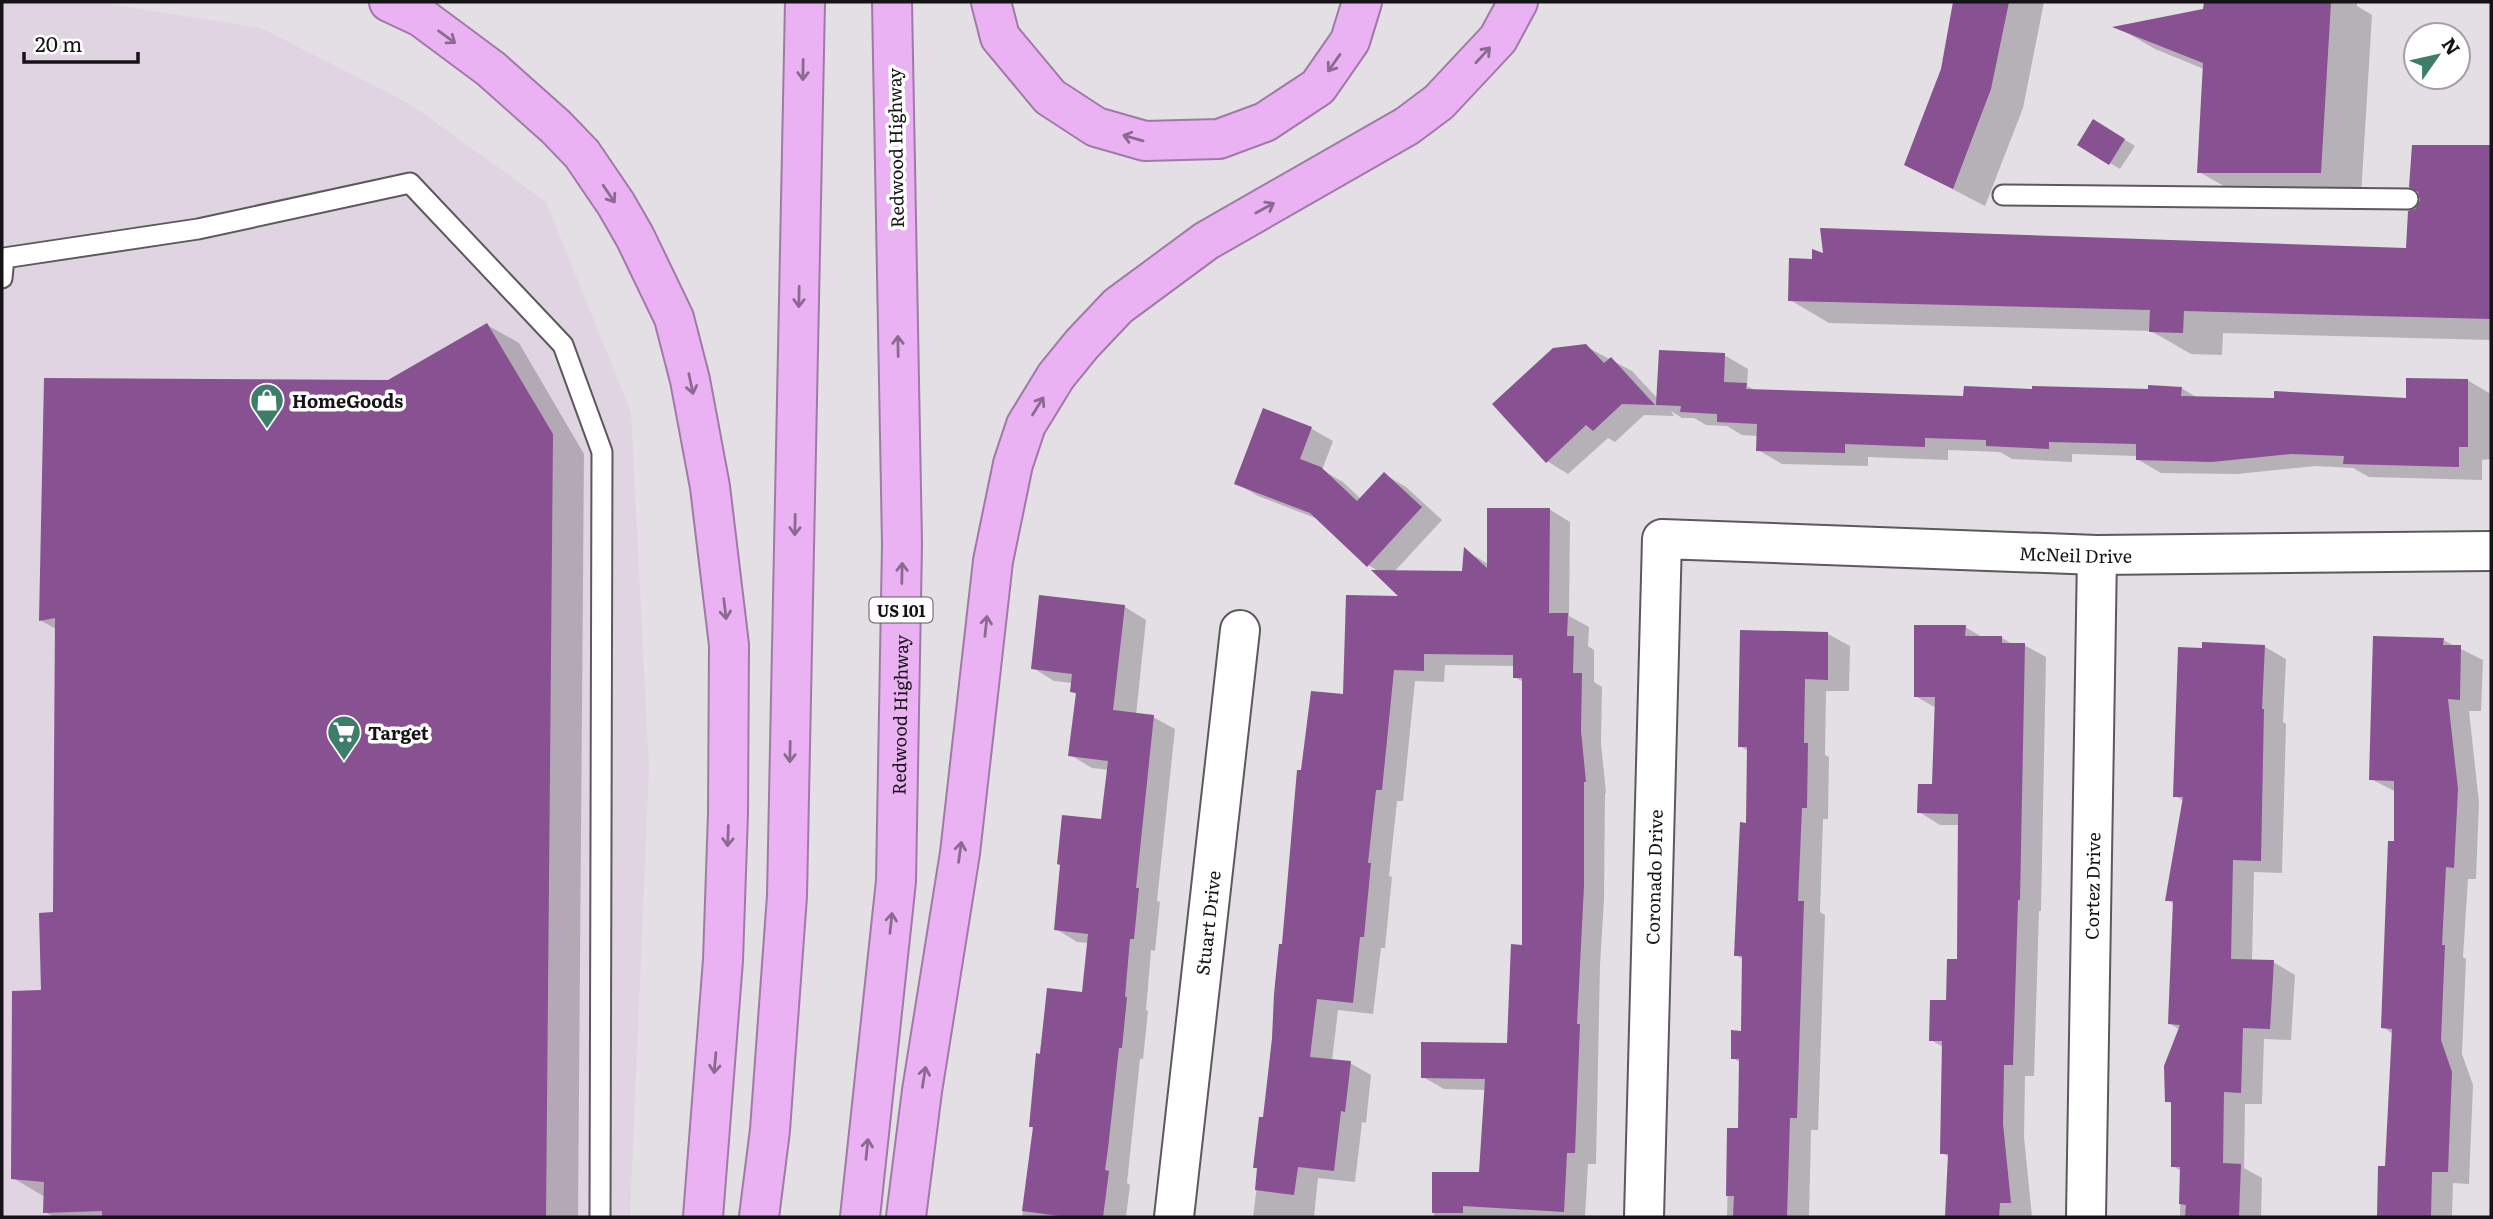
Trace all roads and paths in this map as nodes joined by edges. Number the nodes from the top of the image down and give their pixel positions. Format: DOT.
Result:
graph roads {
  1 [pos="389,2"];
  2 [pos="805,2"];
  3 [pos="892,2"];
  4 [pos="991,2"];
  5 [pos="1362,2"];
  6 [pos="1518,2"];
  7 [pos="2003,195"];
  8 [pos="2408,199"];
  9 [pos="2,278"];
  10 [pos="1662,539"];
  11 [pos="2491,551"];
  12 [pos="2097,555"];
  13 [pos="1240,630"];
  14 [pos="600,1217"];
  15 [pos="703,1217"];
  16 [pos="759,1217"];
  17 [pos="860,1217"];
  18 [pos="906,1217"];
  19 [pos="1174,1217"];
  20 [pos="1644,1217"];
  21 [pos="2086,1217"];
  1 -- 15 [label="highway, one-way"];
  2 -- 16 [label="highway, one-way"];
  17 -- 3 [label="highway, Redwood Highway / US 101, one-way"];
  5 -- 4 [label="highway, one-way"];
  18 -- 6 [label="highway, one-way"];
  7 -- 8 [label="lane"];
  9 -- 14 [label="lane"];
  10 -- 12 [label="street, McNeil Drive"];
  10 -- 20 [label="street, Coronado Drive"];
  11 -- 12 [label="street, McNeil Drive"];
  12 -- 21 [label="street, Cortez Drive"];
  13 -- 19 [label="street, Stuart Drive"];
}
